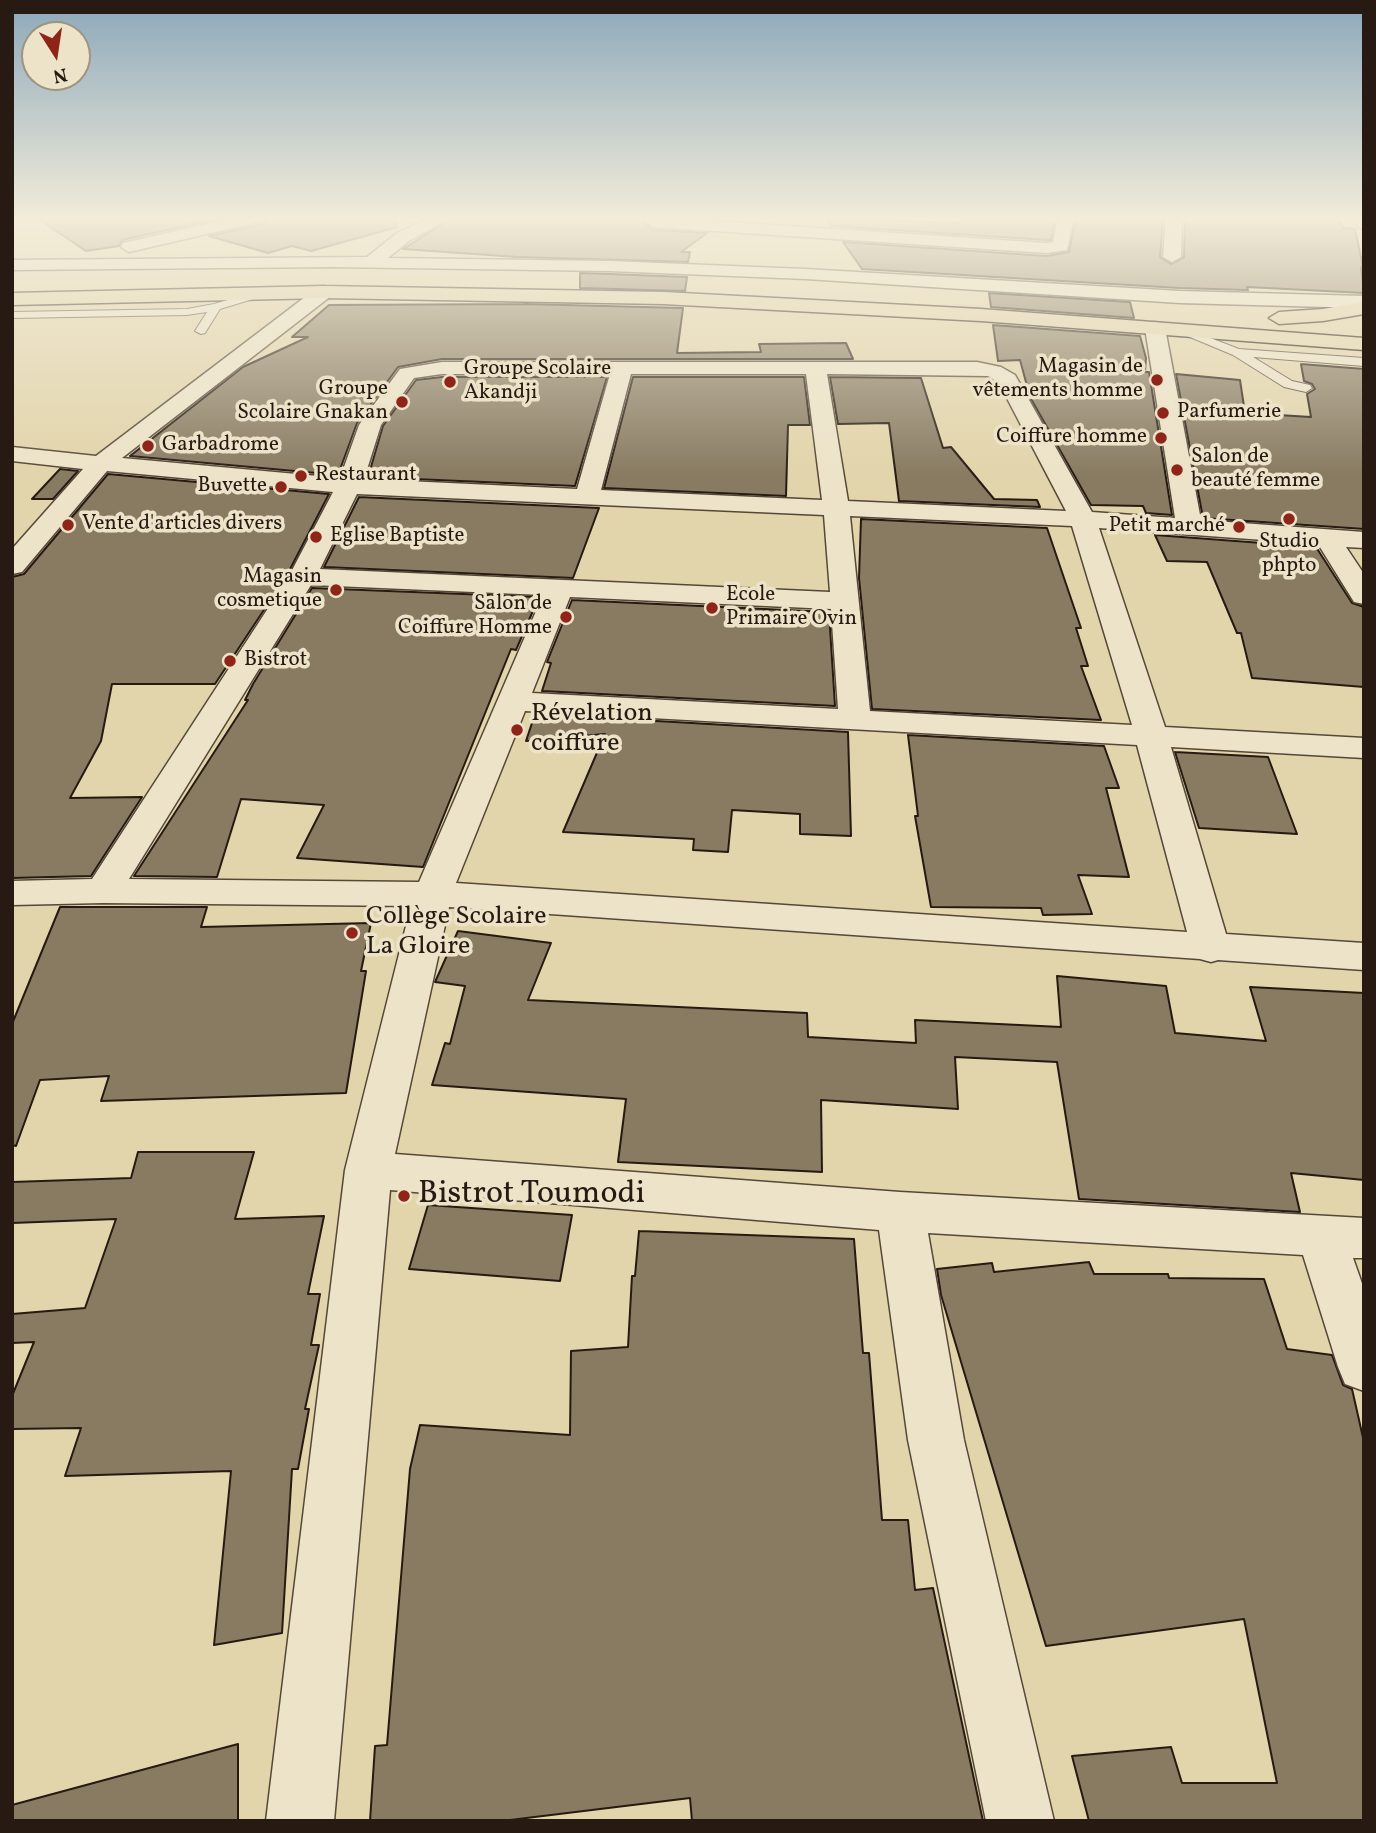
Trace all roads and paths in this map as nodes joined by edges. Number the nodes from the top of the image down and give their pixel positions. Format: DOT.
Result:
graph roads {
  1 [pos="227,304"];
  2 [pos="309,304"];
  3 [pos="781,304"];
  4 [pos="1054,304"];
  5 [pos="216,307"];
  6 [pos="1364,308"];
  7 [pos="12,315"];
  8 [pos="1267,318"];
  9 [pos="1364,326"];
  10 [pos="1155,328"];
  11 [pos="1182,330"];
  12 [pos="201,331"];
  13 [pos="1364,344"];
  14 [pos="1237,352"];
  15 [pos="1364,362"];
  16 [pos="622,368"];
  17 [pos="816,369"];
  18 [pos="1306,388"];
  19 [pos="12,454"];
  20 [pos="100,464"];
  21 [pos="349,486"];
  22 [pos="587,497"];
  23 [pos="836,507"];
  24 [pos="1083,519"];
  25 [pos="1189,526"];
  26 [pos="1327,538"];
  27 [pos="1364,540"];
  28 [pos="12,566"];
  29 [pos="303,576"];
  30 [pos="559,590"];
  31 [pos="1364,596"];
  32 [pos="845,601"];
  33 [pos="511,701"];
  34 [pos="855,720"];
  35 [pos="1152,739"];
  36 [pos="1364,748"];
  37 [pos="103,891"];
  38 [pos="12,893"];
  39 [pos="432,894"];
  40 [pos="1211,949"];
  41 [pos="1364,957"];
  42 [pos="368,1170"];
  43 [pos="900,1212"];
  44 [pos="1342,1236"];
  45 [pos="1364,1367"];
  46 [pos="300,1821"];
  47 [pos="1020,1821"];
  1 -- 5 [label="lane"];
  2 -- 20 [label="street"];
  3 -- 10 [label="highway"];
  4 -- 8 [label="highway"];
  5 -- 7 [label="lane"];
  5 -- 12 [label="lane"];
  6 -- 8 [label="highway"];
  8 -- 9 [label="highway"];
  10 -- 11 [label="highway"];
  10 -- 25 [label="street"];
  11 -- 13 [label="highway"];
  11 -- 14 [label="lane"];
  14 -- 15 [label="lane"];
  14 -- 18 [label="lane"];
  16 -- 17 [label="street"];
  16 -- 21 [label="street"];
  16 -- 22 [label="street"];
  17 -- 23 [label="street"];
  17 -- 24 [label="street"];
  19 -- 20 [label="street"];
  20 -- 21 [label="street"];
  20 -- 28 [label="street"];
  21 -- 22 [label="street"];
  21 -- 29 [label="street"];
  22 -- 23 [label="street"];
  23 -- 24 [label="street"];
  23 -- 32 [label="street"];
  24 -- 25 [label="street"];
  24 -- 35 [label="street"];
  25 -- 26 [label="street"];
  26 -- 27 [label="street"];
  26 -- 31 [label="street"];
  29 -- 30 [label="street"];
  29 -- 37 [label="street"];
  30 -- 32 [label="street"];
  30 -- 33 [label="street"];
  32 -- 34 [label="street"];
  33 -- 34 [label="street"];
  33 -- 39 [label="street"];
  34 -- 35 [label="street"];
  35 -- 36 [label="street"];
  35 -- 40 [label="street"];
  37 -- 38 [label="street"];
  37 -- 39 [label="street"];
  39 -- 40 [label="street"];
  39 -- 42 [label="street"];
  40 -- 41 [label="street"];
  42 -- 43 [label="street"];
  42 -- 46 [label="street"];
  43 -- 44 [label="street"];
  43 -- 47 [label="street"];
  44 -- 45 [label="street"];
}
